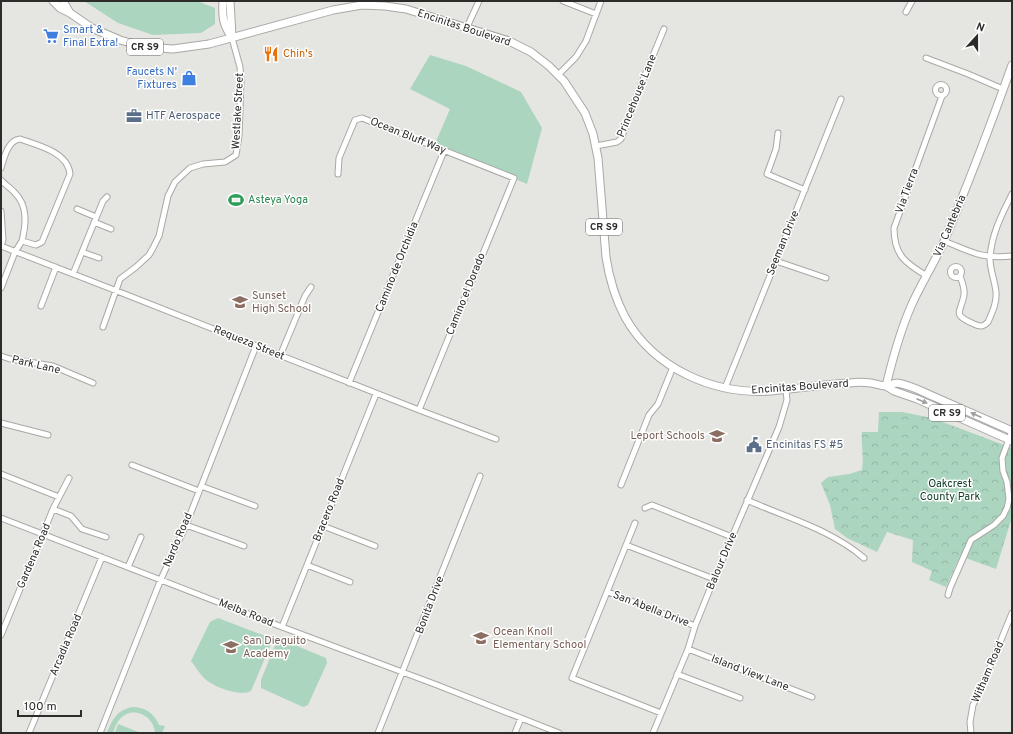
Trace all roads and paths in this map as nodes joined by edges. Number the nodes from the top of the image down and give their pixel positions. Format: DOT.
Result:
graph roads {
  1 [pos="53,1"];
  2 [pos="63,1"];
  3 [pos="223,1"];
  4 [pos="230,1"];
  5 [pos="479,1"];
  6 [pos="563,1"];
  7 [pos="601,1"];
  8 [pos="912,1"];
  9 [pos="906,12"];
  10 [pos="70,13"];
  11 [pos="596,14"];
  12 [pos="467,27"];
  13 [pos="664,29"];
  14 [pos="232,38"];
  15 [pos="926,58"];
  16 [pos="1012,65"];
  17 [pos="558,75"];
  18 [pos="1003,89"];
  19 [pos="942,96"];
  20 [pos="841,99"];
  21 [pos="778,133"];
  22 [pos="596,146"];
  23 [pos="444,151"];
  24 [pos="1,168"];
  25 [pos="338,174"];
  26 [pos="514,178"];
  27 [pos="1,180"];
  28 [pos="805,190"];
  29 [pos="1012,194"];
  30 [pos="107,197"];
  31 [pos="77,209"];
  32 [pos="1,211"];
  33 [pos="1,217"];
  34 [pos="95,219"];
  35 [pos="111,229"];
  36 [pos="22,241"];
  37 [pos="944,241"];
  38 [pos="1,246"];
  39 [pos="15,252"];
  40 [pos="82,252"];
  41 [pos="1012,256"];
  42 [pos="990,257"];
  43 [pos="99,258"];
  44 [pos="776,261"];
  45 [pos="56,267"];
  46 [pos="73,274"];
  47 [pos="927,276"];
  48 [pos="960,276"];
  49 [pos="826,278"];
  50 [pos="311,287"];
  51 [pos="1,288"];
  52 [pos="115,290"];
  53 [pos="41,306"];
  54 [pos="103,327"];
  55 [pos="256,346"];
  56 [pos="1,356"];
  57 [pos="280,356"];
  58 [pos="672,367"];
  59 [pos="93,383"];
  60 [pos="349,383"];
  61 [pos="886,386"];
  62 [pos="725,388"];
  63 [pos="786,390"];
  64 [pos="376,394"];
  65 [pos="419,410"];
  66 [pos="1,423"];
  67 [pos="1012,431"];
  68 [pos="48,435"];
  69 [pos="496,439"];
  70 [pos="1010,440"];
  71 [pos="132,465"];
  72 [pos="1,474"];
  73 [pos="480,476"];
  74 [pos="69,478"];
  75 [pos="621,484"];
  76 [pos="200,488"];
  77 [pos="59,497"];
  78 [pos="747,500"];
  79 [pos="255,506"];
  80 [pos="645,508"];
  81 [pos="53,509"];
  82 [pos="1,518"];
  83 [pos="635,523"];
  84 [pos="186,525"];
  85 [pos="323,526"];
  86 [pos="43,534"];
  87 [pos="106,537"];
  88 [pos="141,537"];
  89 [pos="732,537"];
  90 [pos="626,545"];
  91 [pos="244,546"];
  92 [pos="375,546"];
  93 [pos="102,557"];
  94 [pos="864,558"];
  95 [pos="307,565"];
  96 [pos="128,567"];
  97 [pos="161,579"];
  98 [pos="714,579"];
  99 [pos="350,582"];
  100 [pos="608,592"];
  101 [pos="948,596"];
  102 [pos="1012,613"];
  103 [pos="695,626"];
  104 [pos="282,627"];
  105 [pos="1,635"];
  106 [pos="688,649"];
  107 [pos="403,672"];
  108 [pos="677,674"];
  109 [pos="812,697"];
  110 [pos="740,698"];
  111 [pos="661,713"];
  112 [pos="521,718"];
  113 [pos="29,733"];
  114 [pos="100,733"];
  115 [pos="378,733"];
  116 [pos="515,733"];
  117 [pos="559,733"];
  118 [pos="653,733"];
  119 [pos="971,733"];
  1 -- 10 [label="main road, Encinitas Boulevard / CR S9"];
  2 -- 10 [label="main road, Encinitas Boulevard / CR S9"];
  3 -- 14 [label="main road"];
  4 -- 14 [label="main road"];
  5 -- 12 [label="street"];
  6 -- 11 [label="street"];
  7 -- 11 [label="street"];
  8 -- 9 [label="street"];
  10 -- 14 [label="main road, Encinitas Boulevard / CR S9"];
  11 -- 17 [label="street"];
  12 -- 14 [label="main road, Encinitas Boulevard / CR S9"];
  12 -- 17 [label="main road, Encinitas Boulevard / CR S9"];
  13 -- 22 [label="street, Princehouse Lane"];
  14 -- 52 [label="street, Westlake Street"];
  15 -- 18 [label="street"];
  16 -- 18 [label="main road, Via Cantebria"];
  17 -- 22 [label="main road, Encinitas Boulevard / CR S9"];
  18 -- 37 [label="main road, Via Cantebria"];
  19 -- 47 [label="street, Via Tierra"];
  20 -- 28 [label="street, Seeman Drive"];
  21 -- 28 [label="street"];
  22 -- 58 [label="main road, Encinitas Boulevard / CR S9"];
  23 -- 25 [label="street, Ocean Bluff Way"];
  23 -- 26 [label="street, Ocean Bluff Way"];
  23 -- 60 [label="street, Camino de Orchidia"];
  24 -- 36 [label="street"];
  26 -- 65 [label="street, Camino el Dorado"];
  27 -- 36 [label="street"];
  28 -- 44 [label="street, Seeman Drive"];
  29 -- 42 [label="street"];
  30 -- 34 [label="street"];
  31 -- 34 [label="street"];
  32 -- 33 [label="street"];
  33 -- 38 [label="street"];
  34 -- 35 [label="street"];
  34 -- 40 [label="street"];
  36 -- 39 [label="street"];
  37 -- 42 [label="street"];
  37 -- 47 [label="main road, Via Cantebria"];
  38 -- 39 [label="street, Requeza Street"];
  39 -- 45 [label="street, Requeza Street"];
  39 -- 51 [label="street"];
  40 -- 43 [label="street"];
  40 -- 46 [label="street"];
  41 -- 42 [label="street"];
  42 -- 48 [label="street"];
  44 -- 49 [label="street"];
  44 -- 62 [label="street, Seeman Drive"];
  45 -- 46 [label="street, Requeza Street"];
  45 -- 53 [label="street"];
  46 -- 52 [label="street, Requeza Street"];
  47 -- 61 [label="main road, Via Cantebria"];
  50 -- 57 [label="street"];
  52 -- 54 [label="street"];
  52 -- 55 [label="street, Requeza Street"];
  55 -- 57 [label="street, Requeza Street"];
  55 -- 76 [label="street, Nardo Road"];
  56 -- 59 [label="street, Park Lane"];
  57 -- 60 [label="street, Requeza Street"];
  58 -- 62 [label="main road, Encinitas Boulevard / CR S9"];
  58 -- 75 [label="street"];
  60 -- 64 [label="street, Requeza Street"];
  61 -- 63 [label="main road, Encinitas Boulevard / CR S9"];
  67 -- 61 [label="main road, Encinitas Boulevard / CR S9, one-way"];
  61 -- 70 [label="main road, Encinitas Boulevard / CR S9, one-way"];
  62 -- 63 [label="main road, Encinitas Boulevard / CR S9"];
  63 -- 78 [label="street, Balour Drive"];
  64 -- 65 [label="street, Requeza Street"];
  64 -- 85 [label="street, Bracero Road"];
  65 -- 69 [label="street, Requeza Street"];
  66 -- 68 [label="street"];
  67 -- 70 [label="street"];
  70 -- 101 [label="street"];
  71 -- 76 [label="street"];
  72 -- 77 [label="street"];
  73 -- 107 [label="street, Bonita Drive"];
  74 -- 77 [label="street, Gardena Road"];
  76 -- 79 [label="street"];
  76 -- 84 [label="street, Nardo Road"];
  77 -- 81 [label="street, Gardena Road"];
  78 -- 89 [label="street, Balour Drive"];
  78 -- 94 [label="street"];
  80 -- 89 [label="street"];
  81 -- 86 [label="street, Gardena Road"];
  81 -- 87 [label="street"];
  82 -- 86 [label="street, Melba Road"];
  83 -- 90 [label="street"];
  84 -- 91 [label="street"];
  84 -- 97 [label="street, Nardo Road"];
  85 -- 92 [label="street"];
  85 -- 95 [label="street, Bracero Road"];
  86 -- 93 [label="street, Melba Road"];
  86 -- 105 [label="street, Gardena Road"];
  88 -- 96 [label="street"];
  89 -- 98 [label="street, Balour Drive"];
  90 -- 98 [label="street"];
  90 -- 100 [label="street"];
  93 -- 96 [label="street, Melba Road"];
  93 -- 113 [label="street, Arcadia Road"];
  95 -- 99 [label="street"];
  95 -- 104 [label="street, Bracero Road"];
  96 -- 97 [label="street, Melba Road"];
  97 -- 104 [label="street, Melba Road"];
  97 -- 114 [label="street, Nardo Road"];
  98 -- 103 [label="street, Balour Drive"];
  100 -- 103 [label="street, San Abella Drive"];
  100 -- 111 [label="street"];
  102 -- 119 [label="street, Witham Road"];
  103 -- 106 [label="street, Balour Drive"];
  104 -- 107 [label="street, Melba Road"];
  106 -- 108 [label="street, Balour Drive"];
  106 -- 109 [label="street, Island View Lane"];
  107 -- 112 [label="street, Melba Road"];
  107 -- 115 [label="street, Bonita Drive"];
  108 -- 110 [label="street"];
  108 -- 111 [label="street, Balour Drive"];
  111 -- 118 [label="street, Balour Drive"];
  112 -- 116 [label="street"];
  112 -- 117 [label="street, Melba Road"];
}
